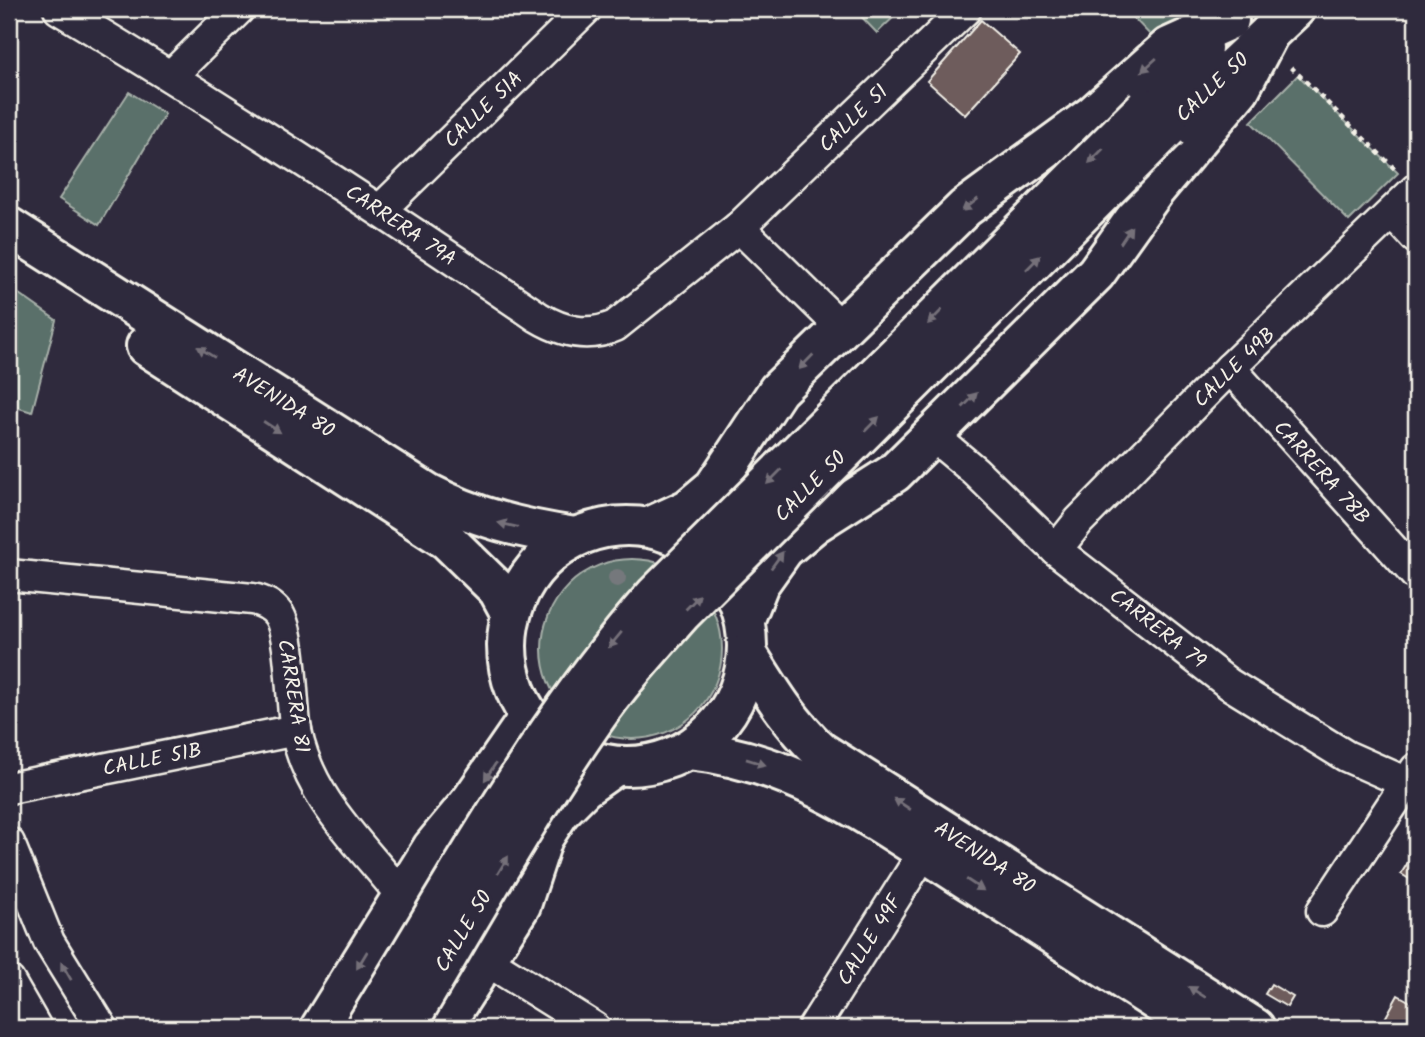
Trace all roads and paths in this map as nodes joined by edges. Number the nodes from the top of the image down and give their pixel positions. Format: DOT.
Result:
graph roads {
  1 [pos="59,9"];
  2 [pos="239,9"];
  3 [pos="586,9"];
  4 [pos="966,9"];
  5 [pos="1235,14"];
  6 [pos="1283,20"];
  7 [pos="1291,67"];
  8 [pos="171,76"];
  9 [pos="1156,118"];
  10 [pos="1416,189"];
  11 [pos="380,210"];
  12 [pos="1393,213"];
  13 [pos="738,227"];
  14 [pos="9,228"];
  15 [pos="1416,238"];
  16 [pos="9,257"];
  17 [pos="841,327"];
  18 [pos="1230,368"];
  19 [pos="934,437"];
  20 [pos="649,527"];
  21 [pos="575,537"];
  22 [pos="1056,550"];
  23 [pos="9,575"];
  24 [pos="1416,575"];
  25 [pos="511,614"];
  26 [pos="746,636"];
  27 [pos="529,717"];
  28 [pos="296,730"];
  29 [pos="689,750"];
  30 [pos="615,766"];
  31 [pos="1412,776"];
  32 [pos="9,788"];
  33 [pos="9,843"];
  34 [pos="924,852"];
  35 [pos="401,895"];
  36 [pos="1322,911"];
  37 [pos="486,960"];
  38 [pos="9,981"];
  39 [pos="36,1028"];
  40 [pos="102,1028"];
  41 [pos="320,1028"];
  42 [pos="365,1028"];
  43 [pos="405,1028"];
  44 [pos="442,1028"];
  45 [pos="595,1028"];
  46 [pos="813,1028"];
  47 [pos="1198,1028"];
  48 [pos="1255,1028"];
  1 -- 8 [label="street, CARRERA 79A"];
  2 -- 8 [label="street"];
  3 -- 11 [label="street, CALLE 51A"];
  4 -- 13 [label="street, CALLE 51"];
  5 -- 9 [label="main road, CALLE 50"];
  5 -- 17 [label="main road, one-way"];
  6 -- 9 [label="main road, CALLE 50"];
  19 -- 6 [label="main road, one-way"];
  7 -- 10 [label="path"];
  8 -- 11 [label="street, CARRERA 79A"];
  9 -- 42 [label="main road, CALLE 50, one-way, bridge"];
  43 -- 9 [label="main road, CALLE 50, one-way, bridge"];
  10 -- 12 [label="street, CALLE 49B"];
  11 -- 13 [label="street, CARRERA 79A"];
  12 -- 15 [label="street"];
  12 -- 18 [label="street, CALLE 49B"];
  13 -- 17 [label="street"];
  21 -- 14 [label="main road, AVENIDA 80, one-way"];
  16 -- 25 [label="main road, AVENIDA 80, one-way"];
  17 -- 20 [label="main road, one-way"];
  18 -- 22 [label="street, CALLE 49B"];
  18 -- 24 [label="street, CARRERA 78B"];
  19 -- 22 [label="street, CARRERA 79"];
  26 -- 19 [label="main road, one-way"];
  20 -- 21 [label="main road"];
  20 -- 26 [label="main road"];
  21 -- 25 [label="main road"];
  22 -- 31 [label="street, CARRERA 79"];
  23 -- 28 [label="street, CARRERA 81"];
  25 -- 27 [label="main road"];
  26 -- 29 [label="main road"];
  48 -- 26 [label="main road, AVENIDA 80, one-way"];
  27 -- 30 [label="main road"];
  27 -- 35 [label="main road, one-way"];
  28 -- 32 [label="street, CALLE 51B"];
  28 -- 35 [label="street, CARRERA 81"];
  29 -- 30 [label="main road"];
  29 -- 34 [label="main road, AVENIDA 80, one-way"];
  30 -- 37 [label="main road"];
  31 -- 36 [label="street"];
  40 -- 33 [label="street, one-way"];
  34 -- 46 [label="street, CALLE 49F"];
  34 -- 47 [label="main road, AVENIDA 80, one-way"];
  35 -- 41 [label="main road, one-way"];
  37 -- 44 [label="main road"];
  37 -- 45 [label="street"];
  38 -- 39 [label="street"];
}
